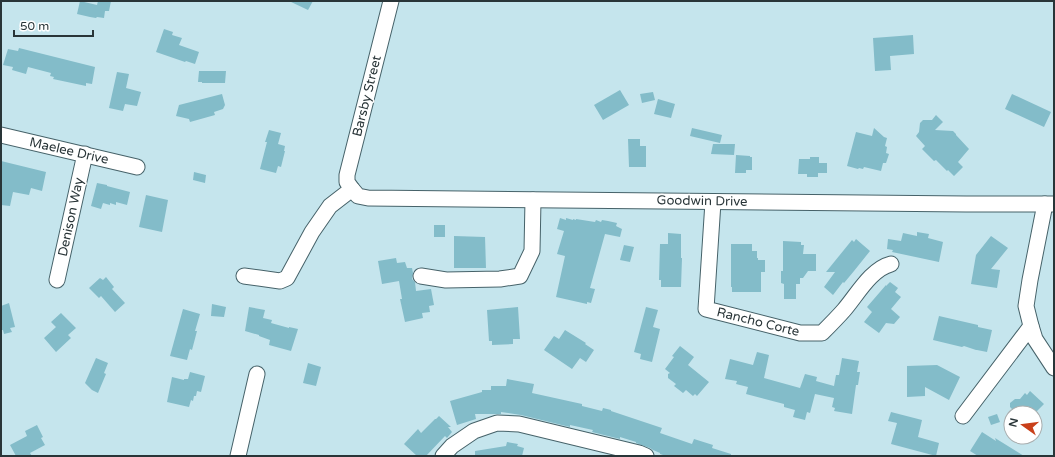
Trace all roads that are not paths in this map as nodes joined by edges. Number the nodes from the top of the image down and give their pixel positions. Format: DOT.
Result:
graph roads {
  1 [pos="390,1"];
  2 [pos="1,135"];
  3 [pos="85,154"];
  4 [pos="137,167"];
  5 [pos="352,189"];
  6 [pos="533,200"];
  7 [pos="713,202"];
  8 [pos="1049,204"];
  9 [pos="891,264"];
  10 [pos="244,276"];
  11 [pos="421,276"];
  12 [pos="57,280"];
  13 [pos="1031,326"];
  14 [pos="1054,368"];
  15 [pos="257,374"];
  16 [pos="963,416"];
  17 [pos="238,456"];
  18 [pos="443,456"];
  19 [pos="646,456"];
  1 -- 5 [label="street, Barsby Street"];
  2 -- 3 [label="street, Maelee Drive"];
  3 -- 4 [label="street, Maelee Drive"];
  3 -- 12 [label="street, Denison Way"];
  5 -- 6 [label="street, Goodwin Drive"];
  5 -- 10 [label="street"];
  6 -- 7 [label="street, Goodwin Drive"];
  6 -- 11 [label="street"];
  7 -- 8 [label="street, Goodwin Drive"];
  7 -- 9 [label="street, Rancho Corte"];
  8 -- 13 [label="street"];
  13 -- 14 [label="street"];
  13 -- 16 [label="street"];
  15 -- 17 [label="street"];
  18 -- 19 [label="street"];
}
